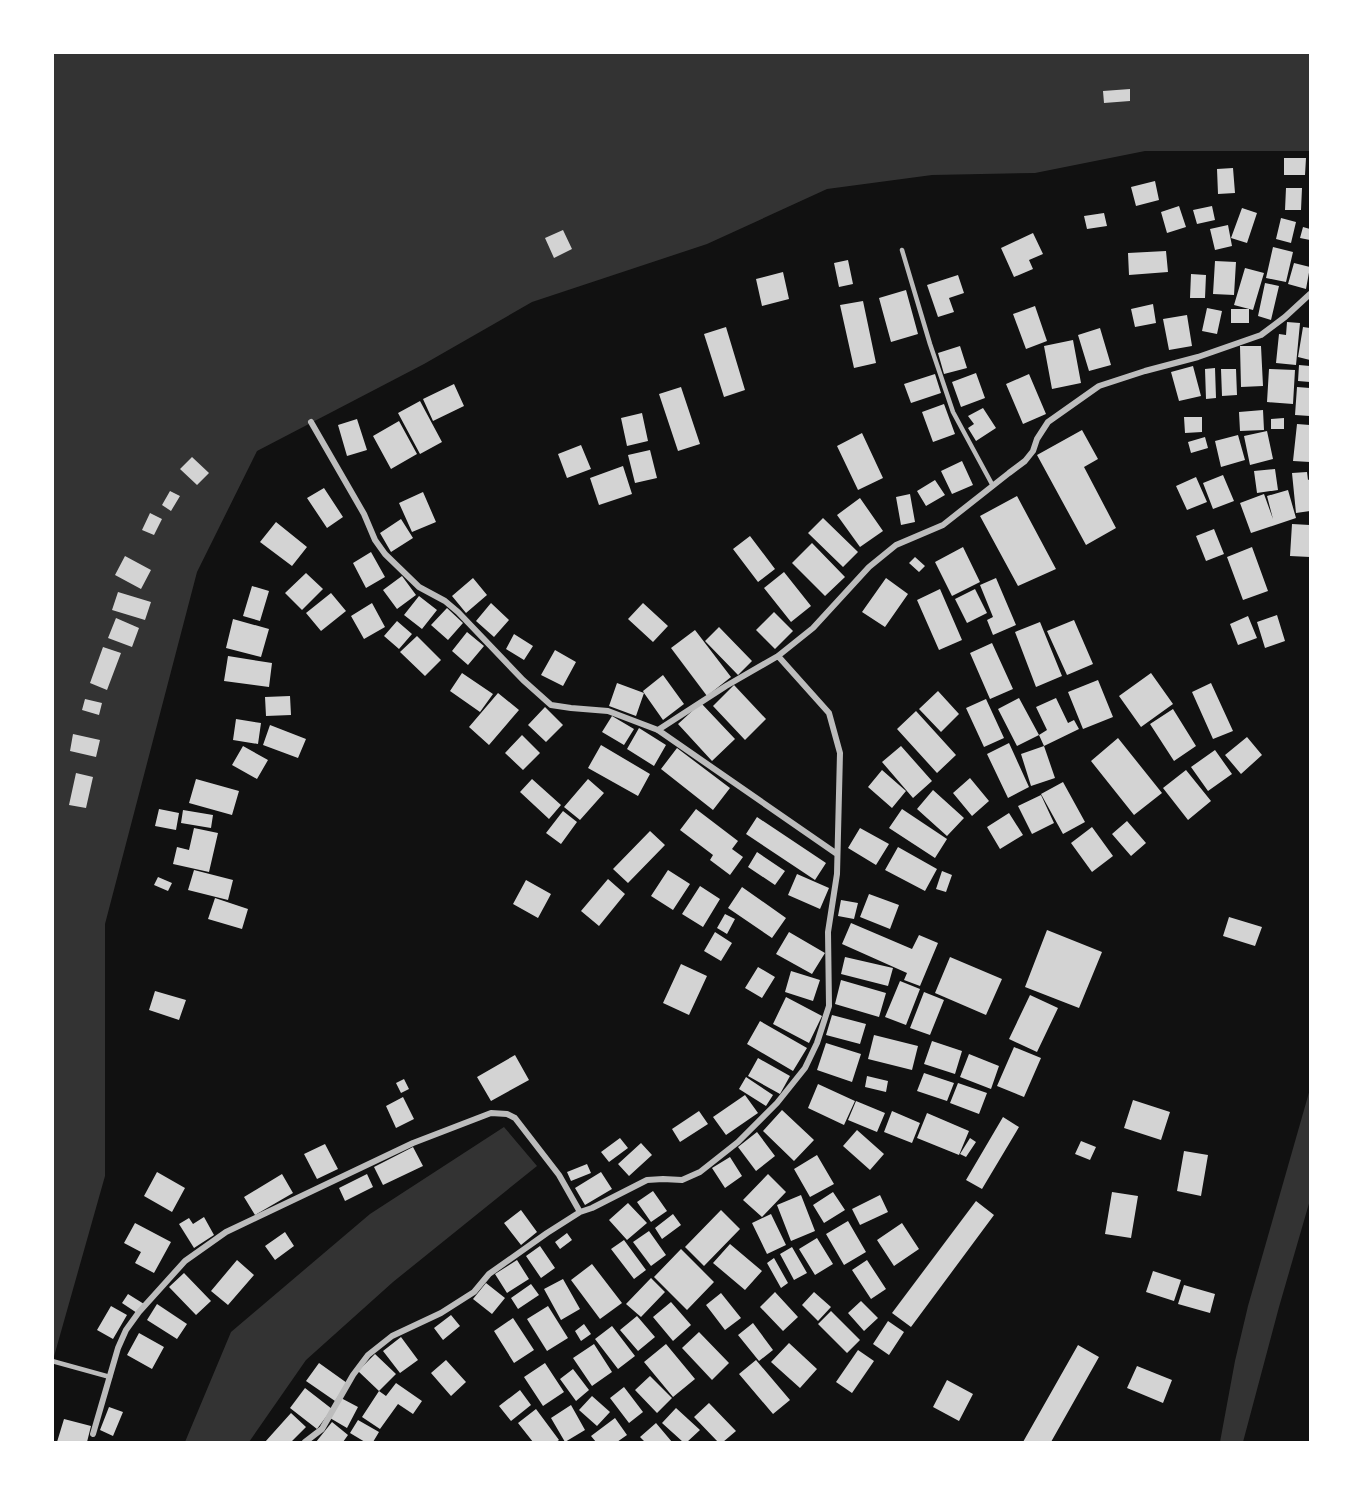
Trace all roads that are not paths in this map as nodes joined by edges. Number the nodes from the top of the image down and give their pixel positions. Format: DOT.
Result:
graph roads {
  1 [pos="902,250"];
  2 [pos="1311,294"];
  3 [pos="311,422"];
  4 [pos="993,486"];
  5 [pos="778,656"];
  6 [pos="658,730"];
  7 [pos="837,854"];
  8 [pos="580,1212"];
  9 [pos="52,1361"];
  10 [pos="110,1377"];
  11 [pos="93,1434"];
  12 [pos="305,1443"];
  1 -- 4 [label="lane"];
  2 -- 4 [label="street"];
  3 -- 6 [label="street"];
  4 -- 5 [label="street"];
  5 -- 6 [label="street"];
  5 -- 7 [label="street"];
  6 -- 7 [label="street"];
  7 -- 8 [label="street"];
  8 -- 10 [label="street"];
  8 -- 12 [label="street"];
  9 -- 10 [label="lane"];
  10 -- 11 [label="street"];
}
